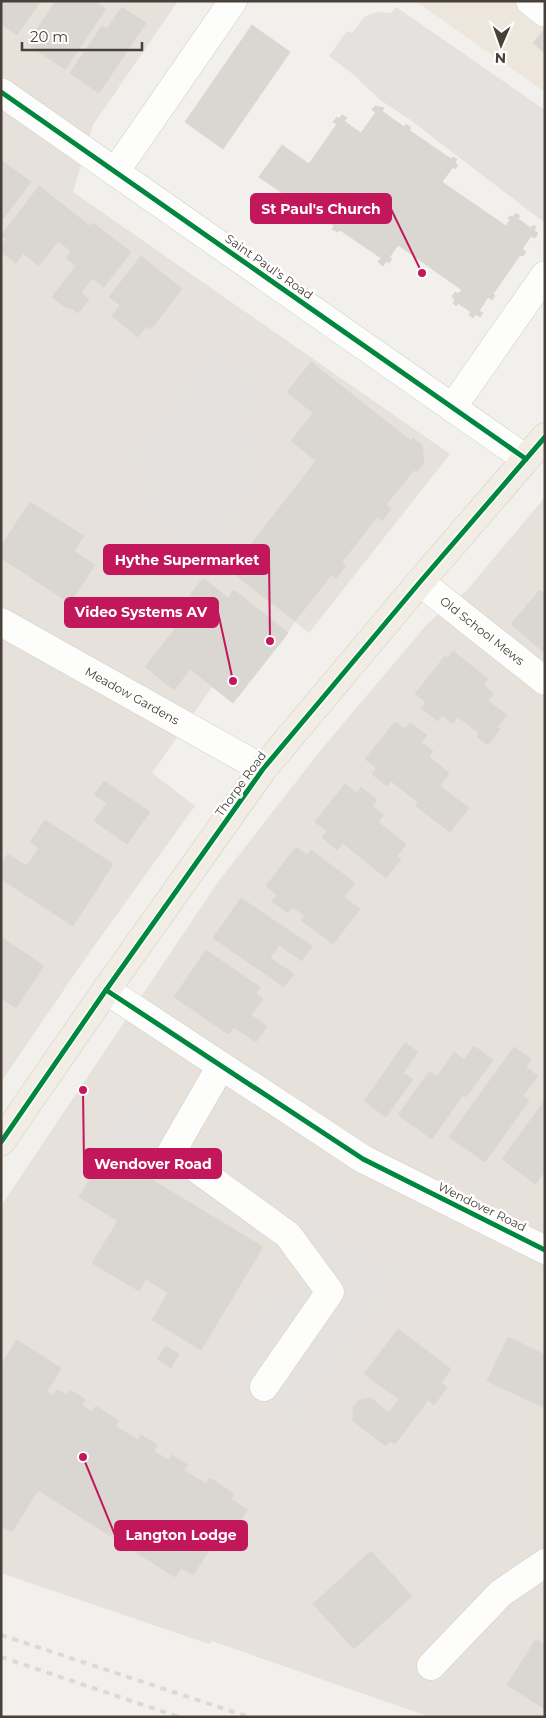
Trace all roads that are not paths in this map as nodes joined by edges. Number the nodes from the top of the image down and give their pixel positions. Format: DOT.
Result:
graph roads {
  1 [pos="233,1"];
  2 [pos="530,1"];
  3 [pos="545,13"];
  4 [pos="1,92"];
  5 [pos="115,172"];
  6 [pos="545,275"];
  7 [pos="452,408"];
  8 [pos="545,438"];
  9 [pos="526,459"];
  10 [pos="420,582"];
  11 [pos="1,622"];
  12 [pos="545,680"];
  13 [pos="263,769"];
  14 [pos="106,990"];
  15 [pos="221,1066"];
  16 [pos="1,1142"];
  17 [pos="545,1250"];
  18 [pos="264,1387"];
  19 [pos="545,1563"];
  20 [pos="431,1666"];
  1 -- 5 [label="street"];
  2 -- 3 [label="street"];
  4 -- 5 [label="street, Saint Paul's Road"];
  5 -- 7 [label="street, Saint Paul's Road"];
  6 -- 7 [label="street"];
  7 -- 9 [label="street, Saint Paul's Road"];
  8 -- 9 [label="main road, Thorpe Road"];
  9 -- 10 [label="main road, Thorpe Road"];
  10 -- 12 [label="street, Old School Mews"];
  10 -- 13 [label="main road, Thorpe Road"];
  11 -- 13 [label="street, Meadow Gardens"];
  13 -- 14 [label="main road, Thorpe Road"];
  14 -- 15 [label="street, Wendover Road"];
  14 -- 16 [label="main road, Thorpe Road"];
  15 -- 17 [label="street, Wendover Road"];
  15 -- 18 [label="street"];
  19 -- 20 [label="street"];
}
